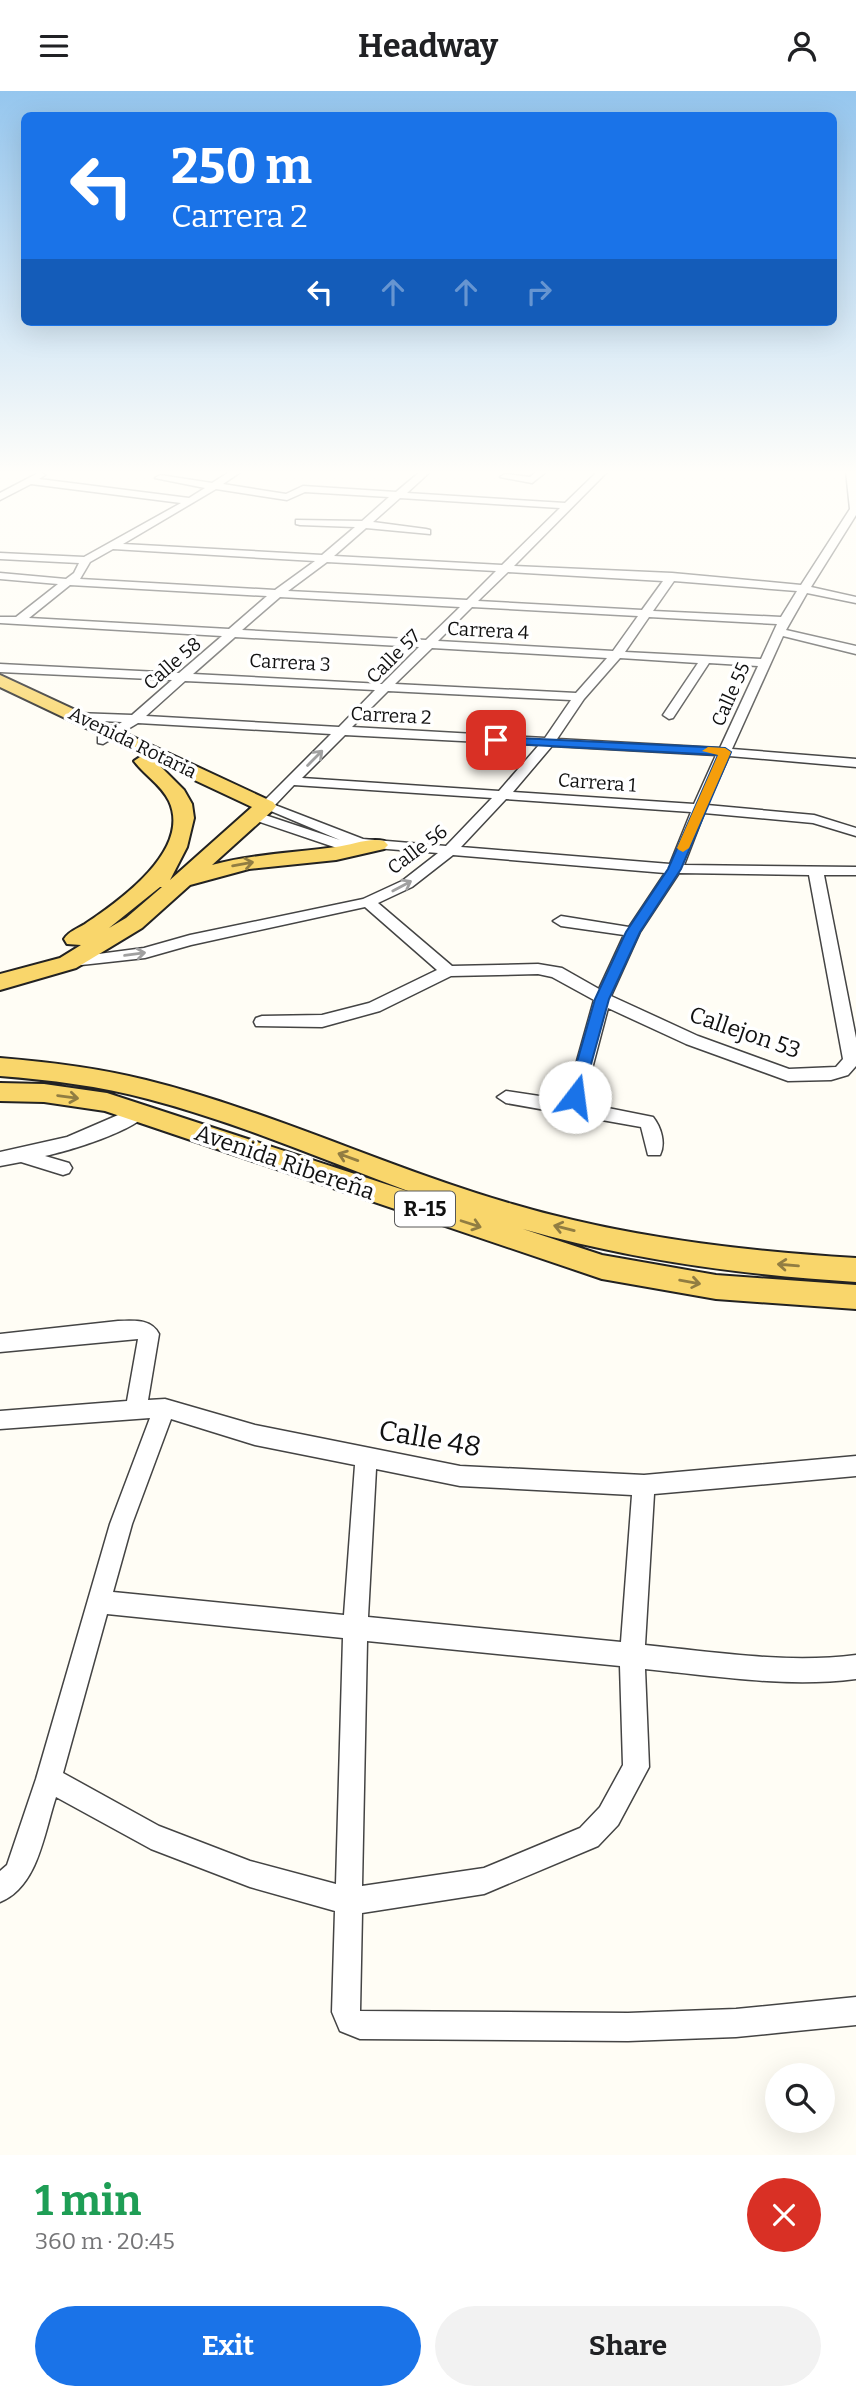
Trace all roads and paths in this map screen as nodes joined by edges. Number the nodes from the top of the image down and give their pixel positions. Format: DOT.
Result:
graph roads {
  1 [pos="83,567"];
  2 [pos="313,567"];
  3 [pos="475,567"];
  4 [pos="818,567"];
  5 [pos="505,569"];
  6 [pos="0,576"];
  7 [pos="672,576"];
  8 [pos="68,582"];
  9 [pos="804,589"];
  10 [pos="275,595"];
  11 [pos="856,600"];
  12 [pos="467,605"];
  13 [pos="645,613"];
  14 [pos="0,620"];
  15 [pos="17,622"];
  16 [pos="781,627"];
  17 [pos="232,634"];
  18 [pos="429,644"];
  19 [pos="856,650"];
  20 [pos="617,654"];
  21 [pos="707,658"];
  22 [pos="765,663"];
  23 [pos="0,668"];
  24 [pos="183,676"];
  25 [pos="0,680"];
  26 [pos="387,686"];
  27 [pos="0,691"];
  28 [pos="579,697"];
  29 [pos="669,715"];
  30 [pos="80,716"];
  31 [pos="134,720"];
  32 [pos="340,732"];
  33 [pos="109,736"];
  34 [pos="548,743"];
  35 [pos="725,752"];
  36 [pos="144,761"];
  37 [pos="856,763"];
  38 [pos="291,781"];
  39 [pos="503,796"];
  40 [pos="254,808"];
  41 [pos="699,808"];
  42 [pos="856,832"];
  43 [pos="369,844"];
  44 [pos="450,851"];
  45 [pos="675,869"];
  46 [pos="816,873"];
  47 [pos="855,875"];
  48 [pos="154,882"];
  49 [pos="178,884"];
  50 [pos="368,902"];
  51 [pos="561,921"];
  52 [pos="633,932"];
  53 [pos="68,963"];
  54 [pos="0,965"];
  55 [pos="448,971"];
  56 [pos="0,982"];
  57 [pos="602,999"];
  58 [pos="262,1023"];
  59 [pos="0,1067"];
  60 [pos="0,1092"];
  61 [pos="506,1097"];
  62 [pos="573,1107"];
  63 [pos="139,1112"];
  64 [pos="654,1150"];
  65 [pos="24,1155"];
  66 [pos="0,1160"];
  67 [pos="63,1168"];
  68 [pos="856,1270"];
  69 [pos="856,1297"];
  70 [pos="0,1343"];
  71 [pos="165,1408"];
  72 [pos="136,1411"];
  73 [pos="0,1420"];
  74 [pos="366,1457"];
  75 [pos="856,1466"];
  76 [pos="644,1485"];
  77 [pos="100,1602"];
  78 [pos="355,1629"];
  79 [pos="632,1657"];
  80 [pos="856,1667"];
  81 [pos="49,1779"];
  82 [pos="0,1889"];
  83 [pos="349,1901"];
  84 [pos="856,2011"];
  1 -- 8 [label="street"];
  2 -- 10 [label="street, Calle 58"];
  3 -- 5 [label="street"];
  4 -- 9 [label="street, Calle 55"];
  5 -- 7 [label="street"];
  5 -- 12 [label="street, Calle 57"];
  6 -- 8 [label="street"];
  7 -- 9 [label="street"];
  7 -- 13 [label="street, Calle 56"];
  8 -- 10 [label="street"];
  8 -- 15 [label="street"];
  9 -- 11 [label="street"];
  9 -- 16 [label="street, Calle 55"];
  10 -- 12 [label="street"];
  10 -- 17 [label="street, Calle 58"];
  12 -- 13 [label="street"];
  12 -- 18 [label="street, Calle 57"];
  13 -- 16 [label="street"];
  13 -- 20 [label="street, Calle 56"];
  14 -- 15 [label="street, Carrera 4"];
  15 -- 17 [label="street, Carrera 4"];
  16 -- 19 [label="street"];
  16 -- 22 [label="street, Calle 55"];
  17 -- 18 [label="street, Carrera 4"];
  17 -- 24 [label="street, Calle 58"];
  18 -- 20 [label="street, Carrera 4"];
  18 -- 26 [label="street, Calle 57"];
  20 -- 21 [label="street, Carrera 4"];
  20 -- 28 [label="street, Calle 56"];
  21 -- 22 [label="street, Carrera 4"];
  21 -- 29 [label="street"];
  22 -- 35 [label="street, Calle 55"];
  23 -- 24 [label="street, Carrera 3"];
  24 -- 26 [label="street, Carrera 3"];
  24 -- 31 [label="street, Calle 58"];
  25 -- 30 [label="main road, Avenida Rotaria"];
  26 -- 28 [label="street, Carrera 3"];
  26 -- 32 [label="street, Calle 57"];
  27 -- 33 [label="main road, Avenida Rotaria"];
  28 -- 34 [label="street, Calle 56"];
  30 -- 31 [label="street, Carrera 2"];
  30 -- 33 [label="main road, Avenida Rotaria"];
  31 -- 32 [label="street, Carrera 2"];
  31 -- 33 [label="street, Calle 58"];
  32 -- 34 [label="street, Carrera 2"];
  38 -- 32 [label="street, Calle 57, one-way"];
  33 -- 36 [label="main road, Avenida Rotaria"];
  33 -- 40 [label="main road, Avenida Rotaria"];
  34 -- 35 [label="street, Carrera 2"];
  34 -- 39 [label="street, Calle 56"];
  35 -- 37 [label="street, Carrera 2"];
  35 -- 41 [label="street, Calle 55"];
  36 -- 40 [label="main road, Avenida Rotaria"];
  36 -- 48 [label="main road"];
  38 -- 39 [label="street, Carrera 1"];
  38 -- 40 [label="street, Calle 57"];
  39 -- 41 [label="street, Carrera 1"];
  39 -- 44 [label="street, Calle 56"];
  40 -- 43 [label="street"];
  40 -- 48 [label="main road"];
  40 -- 49 [label="main road"];
  41 -- 42 [label="street, Carrera 1"];
  41 -- 45 [label="street, Calle 55"];
  43 -- 44 [label="street"];
  49 -- 43 [label="main road, one-way"];
  44 -- 45 [label="street"];
  50 -- 44 [label="street, Calle 56, one-way"];
  45 -- 46 [label="street"];
  45 -- 52 [label="street, Calle 55"];
  46 -- 47 [label="street"];
  46 -- 57 [label="street, Callejon 53"];
  48 -- 54 [label="main road"];
  49 -- 53 [label="main road"];
  53 -- 50 [label="street, Calle 56, one-way"];
  50 -- 55 [label="street"];
  51 -- 52 [label="street"];
  52 -- 57 [label="street, Calle 55"];
  53 -- 56 [label="main road"];
  55 -- 57 [label="street"];
  55 -- 58 [label="street"];
  57 -- 62 [label="street, Calle 55"];
  68 -- 59 [label="main road, Avenida Ribereña / R-15, one-way"];
  60 -- 63 [label="main road, Avenida Ribereña / R-15, one-way"];
  61 -- 62 [label="street"];
  62 -- 64 [label="street"];
  63 -- 65 [label="street"];
  63 -- 69 [label="main road, Avenida Ribereña / R-15, one-way"];
  65 -- 66 [label="street"];
  65 -- 67 [label="street"];
  70 -- 72 [label="street"];
  71 -- 72 [label="street, Calle 48"];
  71 -- 74 [label="street, Calle 48"];
  71 -- 77 [label="street"];
  72 -- 73 [label="street, Calle 48"];
  74 -- 76 [label="street, Calle 48"];
  74 -- 78 [label="street"];
  75 -- 76 [label="street, Calle 48"];
  76 -- 79 [label="street"];
  77 -- 78 [label="street"];
  77 -- 81 [label="street"];
  78 -- 79 [label="street"];
  78 -- 83 [label="street"];
  79 -- 80 [label="street"];
  79 -- 83 [label="street"];
  81 -- 82 [label="street"];
  81 -- 83 [label="street"];
  83 -- 84 [label="street"];
}
